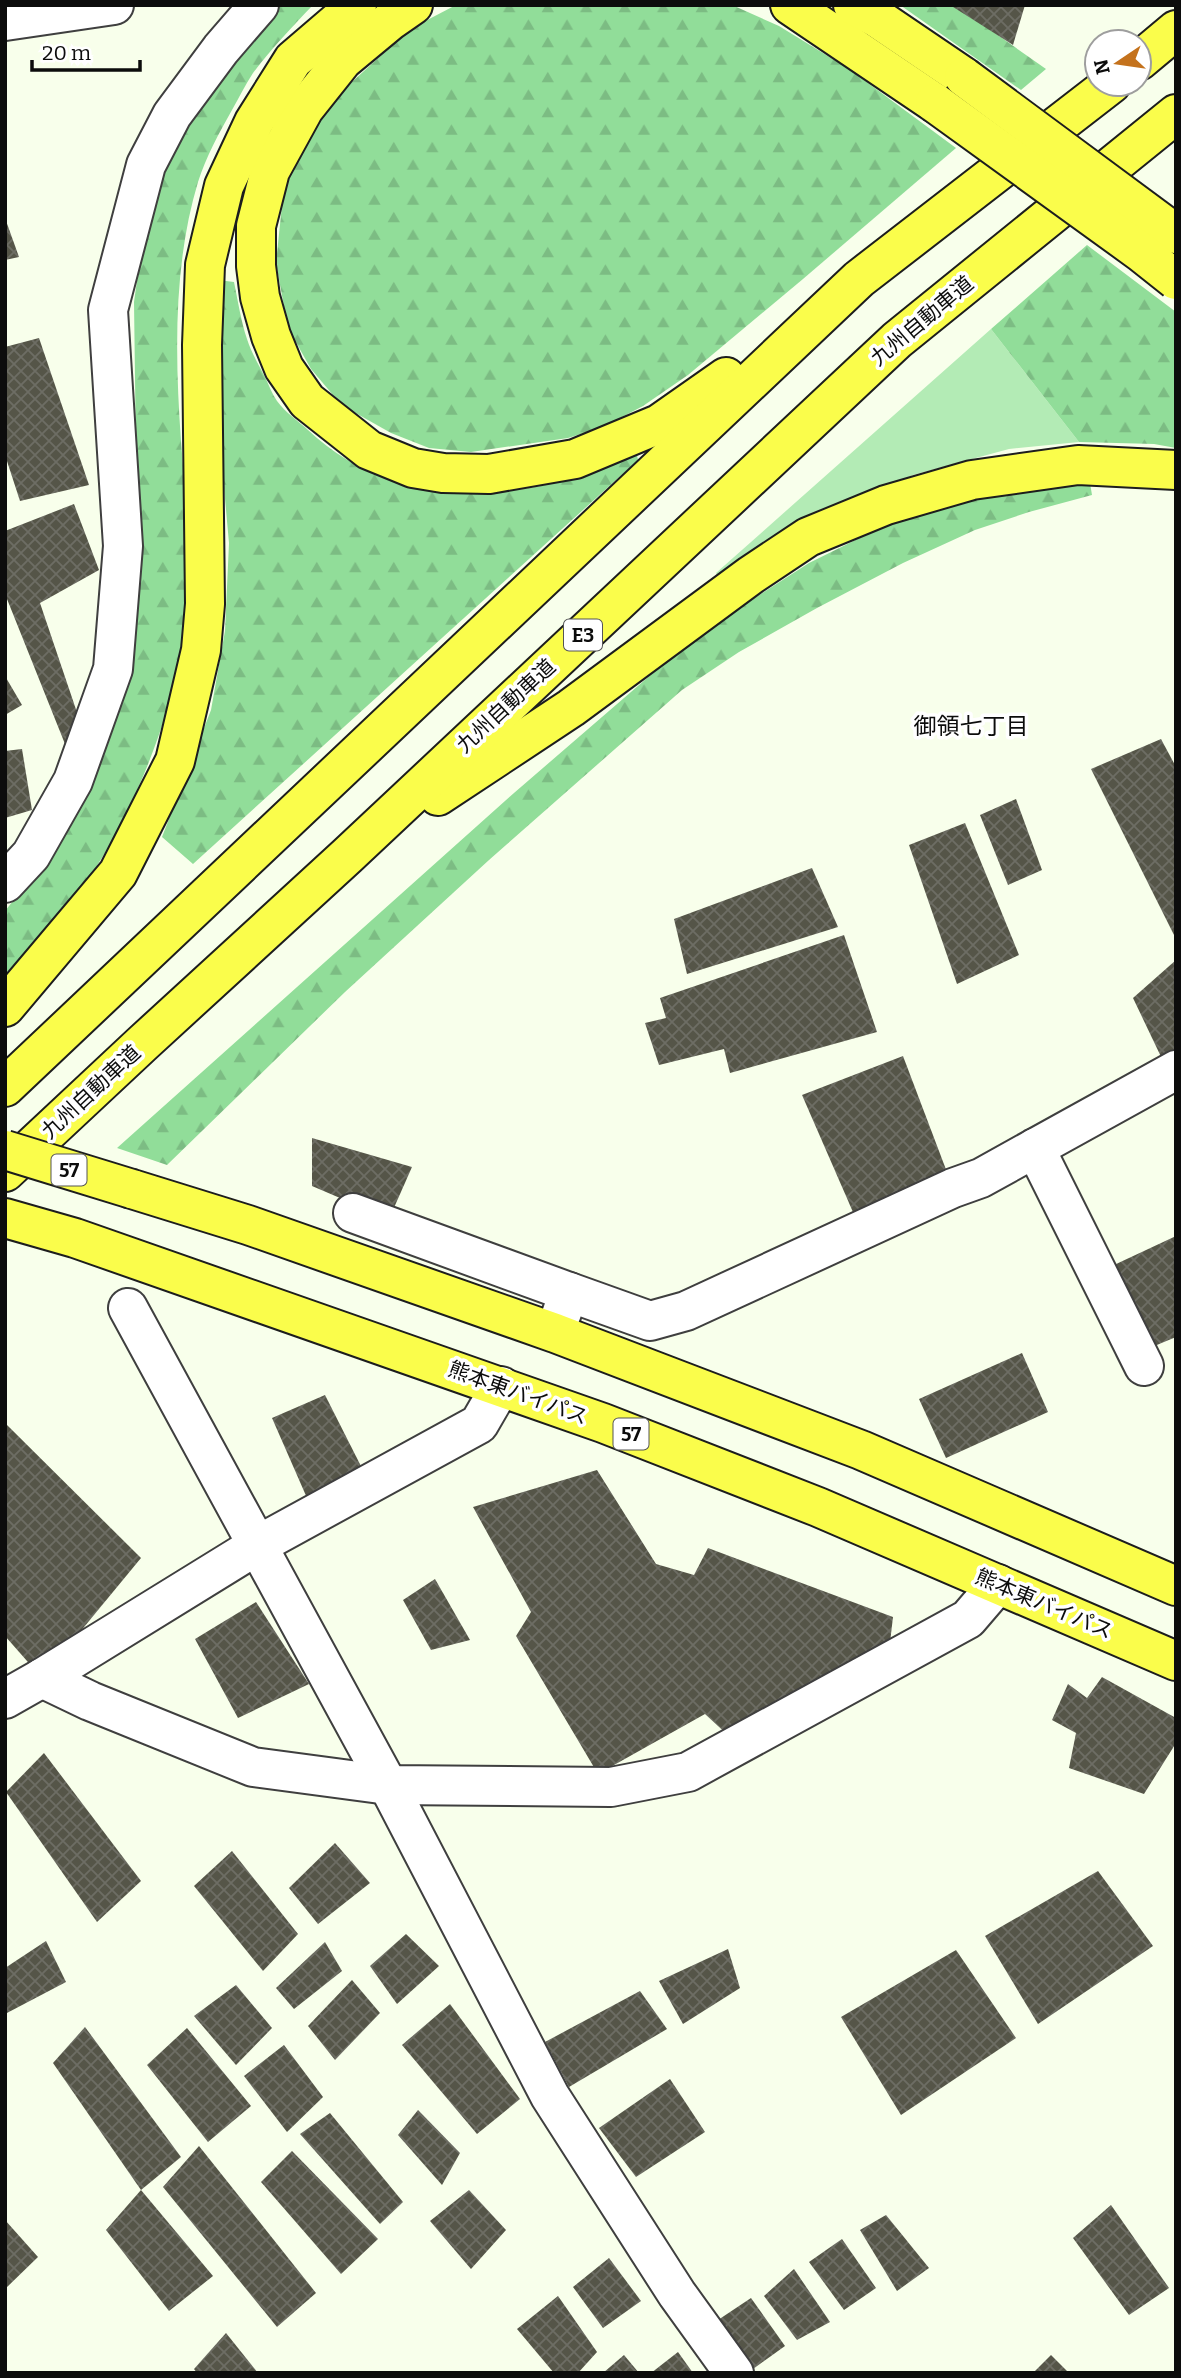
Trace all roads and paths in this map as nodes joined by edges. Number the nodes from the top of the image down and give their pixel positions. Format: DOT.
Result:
graph roads {
  1 [pos="114,5"];
  2 [pos="259,5"];
  3 [pos="357,5"];
  4 [pos="413,5"];
  5 [pos="790,5"];
  6 [pos="853,5"];
  7 [pos="5,21"];
  8 [pos="1176,30"];
  9 [pos="1153,49"];
  10 [pos="1093,98"];
  11 [pos="1176,114"];
  12 [pos="1176,234"];
  13 [pos="859,279"];
  14 [pos="1176,280"];
  15 [pos="1176,470"];
  16 [pos="347,856"];
  17 [pos="5,883"];
  18 [pos="5,1007"];
  19 [pos="1176,1070"];
  20 [pos="5,1087"];
  21 [pos="1035,1148"];
  22 [pos="5,1150"];
  23 [pos="5,1172"];
  24 [pos="353,1213"];
  25 [pos="5,1218"];
  26 [pos="569,1292"];
  27 [pos="128,1308"];
  28 [pos="555,1333"];
  29 [pos="1144,1366"];
  30 [pos="501,1386"];
  31 [pos="256,1546"];
  32 [pos="998,1584"];
  33 [pos="1176,1586"];
  34 [pos="1176,1661"];
  35 [pos="43,1678"];
  36 [pos="5,1699"];
  37 [pos="388,1786"];
  38 [pos="734,2373"];
  1 -- 7 [label="street"];
  2 -- 17 [label="street"];
  3 -- 18 [label="highway"];
  4 -- 13 [label="highway"];
  5 -- 14 [label="highway, bridge"];
  6 -- 12 [label="highway, bridge"];
  8 -- 9 [label="highway"];
  10 -- 13 [label="highway"];
  11 -- 16 [label="highway, 九州自動車道 / E3"];
  13 -- 20 [label="highway"];
  15 -- 16 [label="highway"];
  16 -- 23 [label="highway, 九州自動車道 / E3"];
  19 -- 21 [label="street"];
  21 -- 26 [label="street"];
  21 -- 29 [label="street"];
  22 -- 28 [label="highway, 57, bridge"];
  24 -- 26 [label="street"];
  25 -- 30 [label="highway, 熊本東バイパス / 57"];
  26 -- 28 [label="street"];
  27 -- 31 [label="street"];
  28 -- 33 [label="highway, 57"];
  30 -- 31 [label="street"];
  30 -- 32 [label="highway, 熊本東バイパス / 57"];
  31 -- 35 [label="street"];
  31 -- 37 [label="street"];
  32 -- 34 [label="highway, 熊本東バイパス / 57"];
  32 -- 37 [label="street"];
  35 -- 36 [label="street"];
  35 -- 37 [label="street"];
  37 -- 38 [label="street"];
}
